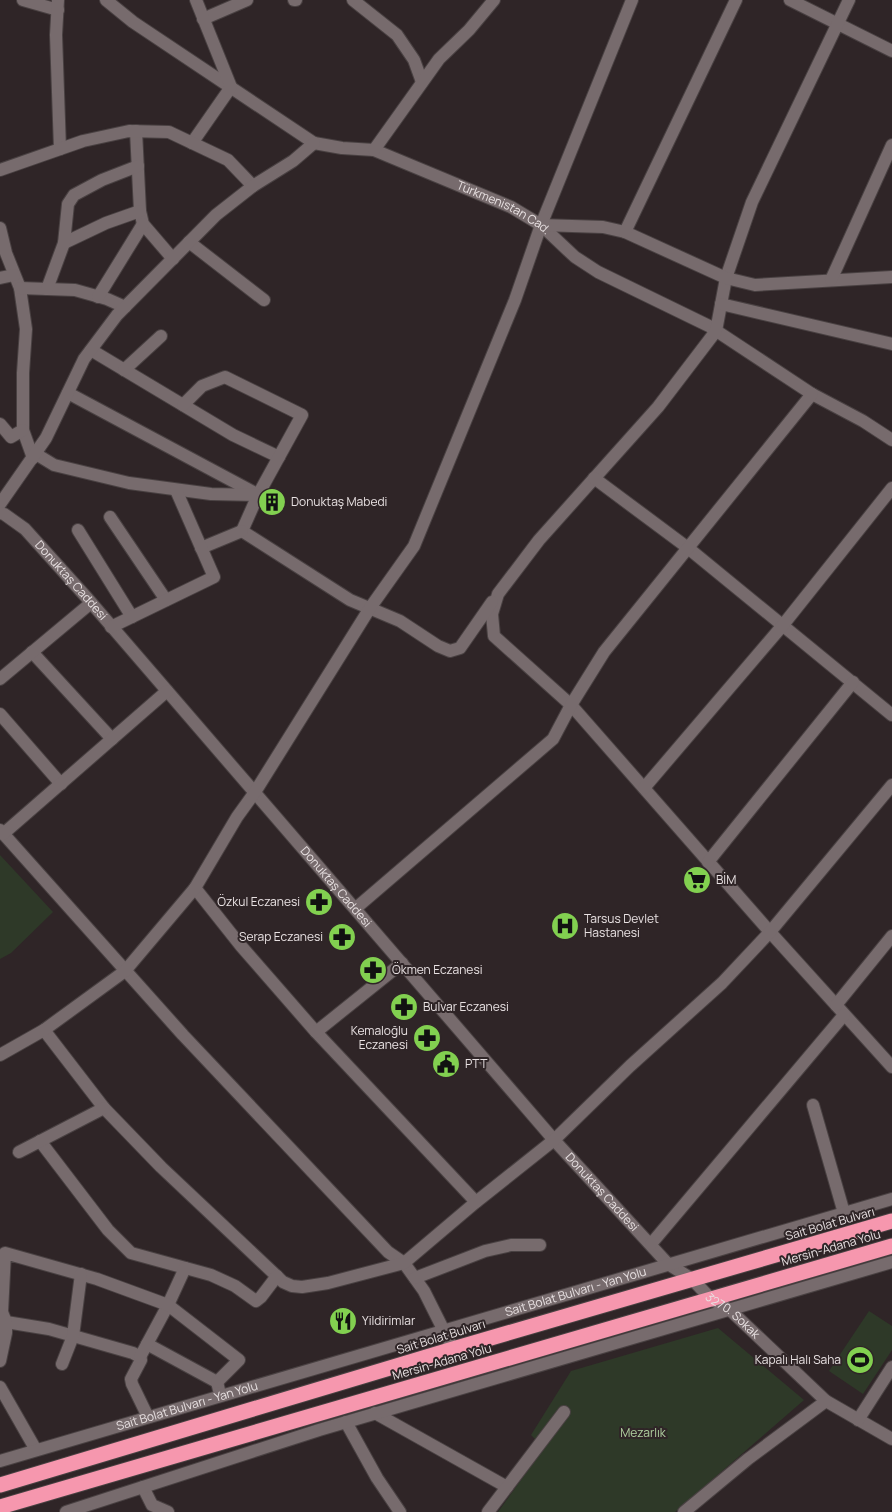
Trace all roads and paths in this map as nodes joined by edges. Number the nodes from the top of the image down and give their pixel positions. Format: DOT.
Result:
graph roads {
  1 [pos="24,0"];
  2 [pos="106,0"];
  3 [pos="196,0"];
  4 [pos="247,0"];
  5 [pos="353,0"];
  6 [pos="494,0"];
  7 [pos="632,0"];
  8 [pos="736,0"];
  9 [pos="790,0"];
  10 [pos="849,0"];
  11 [pos="58,5"];
  12 [pos="204,19"];
  13 [pos="838,24"];
  14 [pos="892,51"];
  15 [pos="422,82"];
  16 [pos="231,87"];
  17 [pos="136,131"];
  18 [pos="314,143"];
  19 [pos="192,144"];
  20 [pos="892,145"];
  21 [pos="60,149"];
  22 [pos="374,150"];
  23 [pos="138,166"];
  24 [pos="0,170"];
  25 [pos="253,186"];
  26 [pos="140,211"];
  27 [pos="143,224"];
  28 [pos="541,225"];
  29 [pos="0,228"];
  30 [pos="625,232"];
  31 [pos="189,242"];
  32 [pos="64,243"];
  33 [pos="173,259"];
  34 [pos="14,275"];
  35 [pos="892,277"];
  36 [pos="0,278"];
  37 [pos="726,278"];
  38 [pos="831,280"];
  39 [pos="20,288"];
  40 [pos="47,289"];
  41 [pos="98,297"];
  42 [pos="264,300"];
  43 [pos="721,304"];
  44 [pos="125,307"];
  45 [pos="716,331"];
  46 [pos="161,336"];
  47 [pos="892,344"];
  48 [pos="90,350"];
  49 [pos="124,370"];
  50 [pos="68,392"];
  51 [pos="812,394"];
  52 [pos="183,405"];
  53 [pos="0,424"];
  54 [pos="22,430"];
  55 [pos="892,440"];
  56 [pos="34,456"];
  57 [pos="279,457"];
  58 [pos="594,478"];
  59 [pos="892,488"];
  60 [pos="176,490"];
  61 [pos="258,495"];
  62 [pos="0,504"];
  63 [pos="0,513"];
  64 [pos="110,517"];
  65 [pos="78,530"];
  66 [pos="242,531"];
  67 [pos="201,548"];
  68 [pos="688,548"];
  69 [pos="498,594"];
  70 [pos="166,600"];
  71 [pos="91,603"];
  72 [pos="370,608"];
  73 [pos="132,617"];
  74 [pos="783,625"];
  75 [pos="112,626"];
  76 [pos="32,652"];
  77 [pos="0,679"];
  78 [pos="853,682"];
  79 [pos="167,691"];
  80 [pos="571,705"];
  81 [pos="0,714"];
  82 [pos="892,715"];
  83 [pos="112,738"];
  84 [pos="61,784"];
  85 [pos="892,785"];
  86 [pos="644,788"];
  87 [pos="255,792"];
  88 [pos="2,832"];
  89 [pos="708,862"];
  90 [pos="195,888"];
  91 [pos="356,908"];
  92 [pos="770,932"];
  93 [pos="892,936"];
  94 [pos="402,963"];
  95 [pos="125,971"];
  96 [pos="840,1010"];
  97 [pos="44,1030"];
  98 [pos="316,1032"];
  99 [pos="0,1053"];
  100 [pos="892,1067"];
  101 [pos="813,1105"];
  102 [pos="104,1108"];
  103 [pos="554,1140"];
  104 [pos="40,1141"];
  105 [pos="18,1152"];
  106 [pos="892,1199"];
  107 [pos="476,1202"];
  108 [pos="844,1213"];
  109 [pos="892,1222"];
  110 [pos="650,1244"];
  111 [pos="540,1245"];
  112 [pos="892,1246"];
  113 [pos="892,1262"];
  114 [pos="404,1264"];
  115 [pos="668,1264"];
  116 [pos="185,1268"];
  117 [pos="81,1274"];
  118 [pos="277,1276"];
  119 [pos="415,1278"];
  120 [pos="692,1279"];
  121 [pos="711,1298"];
  122 [pos="168,1305"];
  123 [pos="730,1310"];
  124 [pos="6,1322"];
  125 [pos="445,1330"];
  126 [pos="73,1336"];
  127 [pos="147,1344"];
  128 [pos="453,1349"];
  129 [pos="140,1357"];
  130 [pos="0,1361"];
  131 [pos="62,1364"];
  132 [pos="892,1367"];
  133 [pos="217,1382"];
  134 [pos="0,1387"];
  135 [pos="221,1396"];
  136 [pos="826,1401"];
  137 [pos="564,1412"];
  138 [pos="375,1413"];
  139 [pos="148,1417"];
  140 [pos="858,1420"];
  141 [pos="346,1422"];
  142 [pos="892,1439"];
  143 [pos="36,1450"];
  144 [pos="0,1461"];
  145 [pos="0,1485"];
  146 [pos="143,1487"];
  147 [pos="507,1487"];
  148 [pos="0,1507"];
  149 [pos="151,1508"];
  150 [pos="66,1512"];
  151 [pos="168,1512"];
  152 [pos="400,1512"];
  153 [pos="488,1512"];
  154 [pos="684,1512"];
  1 -- 11 [label="street"];
  2 -- 16 [label="street, Türkmenistan Cad."];
  3 -- 12 [label="street"];
  4 -- 12 [label="street"];
  5 -- 15 [label="street"];
  6 -- 15 [label="street"];
  7 -- 28 [label="street"];
  8 -- 30 [label="street"];
  9 -- 13 [label="street"];
  10 -- 13 [label="street"];
  11 -- 21 [label="street"];
  12 -- 16 [label="street"];
  13 -- 14 [label="street"];
  13 -- 37 [label="street"];
  15 -- 22 [label="street"];
  16 -- 18 [label="street, Türkmenistan Cad."];
  16 -- 19 [label="street"];
  17 -- 19 [label="street"];
  17 -- 21 [label="street"];
  17 -- 23 [label="street"];
  18 -- 22 [label="street, Türkmenistan Cad."];
  18 -- 25 [label="street"];
  19 -- 25 [label="street"];
  20 -- 38 [label="street"];
  21 -- 24 [label="street"];
  22 -- 28 [label="street, Türkmenistan Cad."];
  23 -- 26 [label="street"];
  23 -- 32 [label="street"];
  25 -- 31 [label="street"];
  26 -- 27 [label="street"];
  26 -- 32 [label="street"];
  27 -- 33 [label="street"];
  27 -- 41 [label="street"];
  28 -- 30 [label="street"];
  28 -- 45 [label="street, Türkmenistan Cad."];
  28 -- 72 [label="street"];
  29 -- 34 [label="street"];
  30 -- 37 [label="street"];
  31 -- 33 [label="street"];
  31 -- 42 [label="street"];
  32 -- 40 [label="street"];
  33 -- 44 [label="street"];
  34 -- 36 [label="street"];
  34 -- 39 [label="street"];
  35 -- 38 [label="street"];
  37 -- 38 [label="street"];
  37 -- 43 [label="street"];
  39 -- 40 [label="street"];
  39 -- 54 [label="street"];
  40 -- 41 [label="street"];
  41 -- 44 [label="street"];
  43 -- 45 [label="street"];
  43 -- 47 [label="street"];
  44 -- 48 [label="street"];
  45 -- 51 [label="street, Türkmenistan Cad."];
  45 -- 58 [label="street"];
  46 -- 49 [label="street"];
  48 -- 49 [label="street"];
  48 -- 50 [label="street"];
  49 -- 52 [label="street"];
  50 -- 56 [label="street"];
  50 -- 61 [label="street"];
  51 -- 55 [label="street, Türkmenistan Cad."];
  51 -- 68 [label="street"];
  52 -- 57 [label="street"];
  52 -- 57 [label="street"];
  53 -- 54 [label="street"];
  54 -- 56 [label="street"];
  56 -- 60 [label="street"];
  56 -- 62 [label="street"];
  57 -- 61 [label="street"];
  58 -- 68 [label="street"];
  58 -- 69 [label="street"];
  59 -- 74 [label="street"];
  60 -- 61 [label="street"];
  60 -- 67 [label="street"];
  61 -- 66 [label="street"];
  63 -- 71 [label="street, Donuktaş Caddesi"];
  64 -- 70 [label="street"];
  65 -- 73 [label="street"];
  66 -- 67 [label="street"];
  66 -- 72 [label="street"];
  67 -- 70 [label="street"];
  68 -- 74 [label="street"];
  68 -- 80 [label="street"];
  69 -- 72 [label="street"];
  69 -- 80 [label="street"];
  70 -- 73 [label="street"];
  71 -- 75 [label="street, Donuktaş Caddesi"];
  71 -- 76 [label="street"];
  72 -- 87 [label="street"];
  73 -- 75 [label="street"];
  74 -- 78 [label="street"];
  74 -- 86 [label="street"];
  75 -- 79 [label="street, Donuktaş Caddesi"];
  76 -- 77 [label="street"];
  76 -- 83 [label="street"];
  78 -- 82 [label="street"];
  78 -- 89 [label="street"];
  79 -- 83 [label="street"];
  79 -- 87 [label="street, Donuktaş Caddesi"];
  80 -- 86 [label="street"];
  80 -- 91 [label="street"];
  81 -- 84 [label="street"];
  83 -- 84 [label="street"];
  84 -- 88 [label="street"];
  85 -- 92 [label="street"];
  86 -- 89 [label="street"];
  87 -- 90 [label="street"];
  87 -- 91 [label="street, Donuktaş Caddesi"];
  88 -- 95 [label="street"];
  89 -- 92 [label="street"];
  90 -- 95 [label="street"];
  90 -- 98 [label="street"];
  91 -- 94 [label="street, Donuktaş Caddesi"];
  92 -- 96 [label="street"];
  92 -- 103 [label="street"];
  93 -- 96 [label="street"];
  94 -- 98 [label="street"];
  94 -- 103 [label="street, Donuktaş Caddesi"];
  95 -- 97 [label="street"];
  95 -- 114 [label="street"];
  96 -- 100 [label="street"];
  96 -- 110 [label="street"];
  97 -- 99 [label="street"];
  97 -- 102 [label="street"];
  98 -- 107 [label="street"];
  101 -- 108 [label="street"];
  102 -- 104 [label="street"];
  102 -- 118 [label="street"];
  103 -- 107 [label="street"];
  103 -- 110 [label="street, Donuktaş Caddesi"];
  104 -- 105 [label="street"];
  104 -- 116 [label="street"];
  106 -- 108 [label="street, Sait Bolat Bulvarı - Yan Yolu"];
  107 -- 114 [label="street"];
  108 -- 115 [label="street, Sait Bolat Bulvarı - Yan Yolu"];
  109 -- 120 [label="highway, Sait Bolat Bulvarı"];
  110 -- 115 [label="street, Donuktaş Caddesi"];
  111 -- 119 [label="street"];
  112 -- 121 [label="highway, Mersin-Adana Yolu"];
  113 -- 123 [label="street"];
  114 -- 118 [label="street"];
  114 -- 119 [label="street"];
  115 -- 120 [label="street, 3270. Sokak"];
  115 -- 125 [label="street, Sait Bolat Bulvarı - Yan Yolu"];
  116 -- 118 [label="street"];
  116 -- 122 [label="street"];
  117 -- 122 [label="street"];
  117 -- 124 [label="street"];
  117 -- 126 [label="street"];
  119 -- 125 [label="street"];
  120 -- 121 [label="street, 3270. Sokak"];
  120 -- 128 [label="highway, Sait Bolat Bulvarı"];
  121 -- 123 [label="street, 3270. Sokak"];
  121 -- 148 [label="highway, Mersin-Adana Yolu"];
  122 -- 127 [label="street"];
  122 -- 133 [label="street"];
  123 -- 136 [label="street, 3270. Sokak"];
  123 -- 138 [label="street"];
  124 -- 126 [label="street"];
  124 -- 130 [label="street"];
  125 -- 128 [label="street"];
  125 -- 135 [label="street, Sait Bolat Bulvarı - Yan Yolu"];
  126 -- 129 [label="street"];
  126 -- 131 [label="street"];
  127 -- 129 [label="street"];
  127 -- 133 [label="street"];
  128 -- 145 [label="highway, Sait Bolat Bulvarı"];
  129 -- 139 [label="street"];
  132 -- 140 [label="street"];
  133 -- 135 [label="street"];
  134 -- 143 [label="street"];
  135 -- 139 [label="street, Sait Bolat Bulvarı - Yan Yolu"];
  136 -- 140 [label="street, 3270. Sokak"];
  136 -- 154 [label="street"];
  137 -- 147 [label="street"];
  138 -- 141 [label="street"];
  138 -- 147 [label="street"];
  139 -- 143 [label="street, Sait Bolat Bulvarı - Yan Yolu"];
  140 -- 142 [label="street, 3270. Sokak"];
  141 -- 146 [label="street"];
  141 -- 152 [label="street"];
  143 -- 144 [label="street, Sait Bolat Bulvarı - Yan Yolu"];
  146 -- 149 [label="street"];
  146 -- 150 [label="street"];
  147 -- 153 [label="street"];
  149 -- 151 [label="street"];
}
